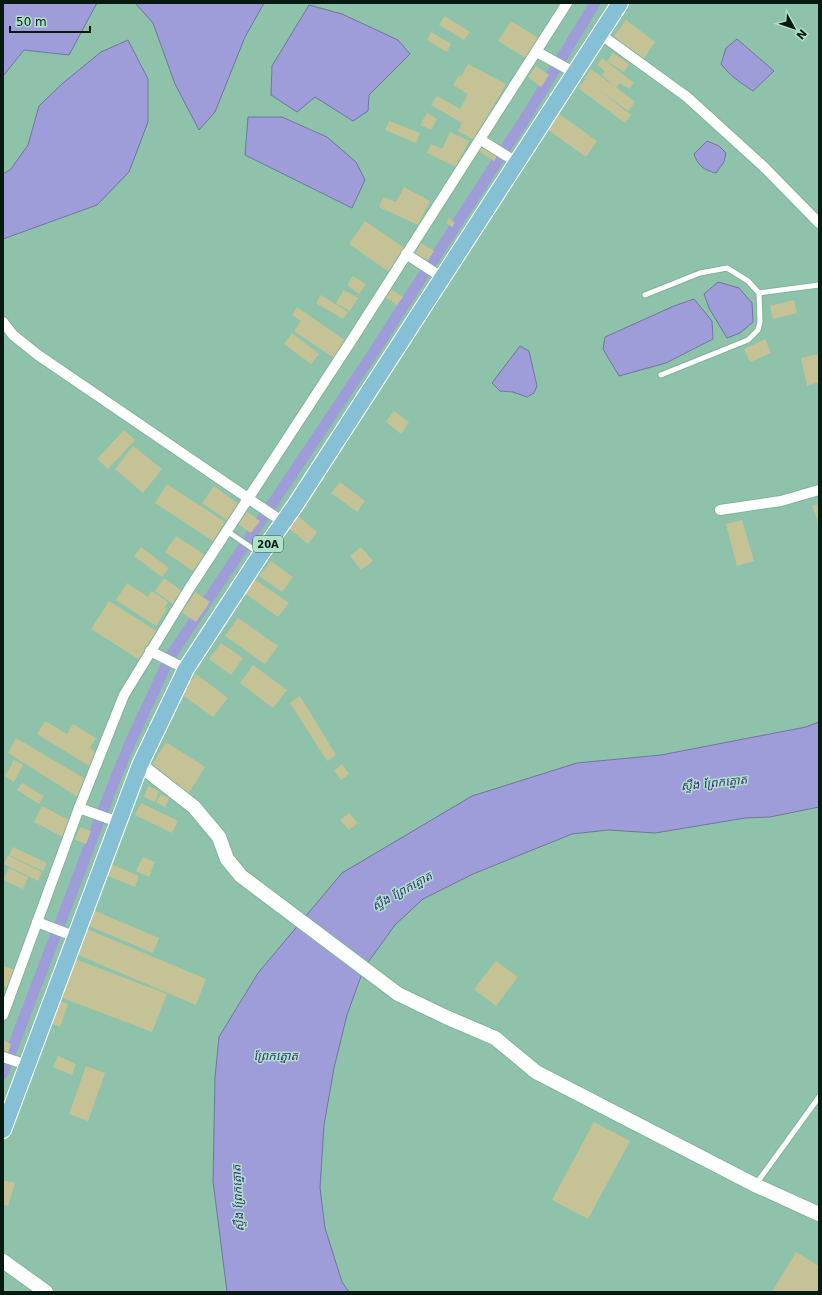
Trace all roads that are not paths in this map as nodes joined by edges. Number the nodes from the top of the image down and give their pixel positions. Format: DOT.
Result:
graph roads {
  1 [pos="567,3"];
  2 [pos="620,3"];
  3 [pos="600,34"];
  4 [pos="537,52"];
  5 [pos="575,73"];
  6 [pos="484,142"];
  7 [pos="518,163"];
  8 [pos="819,223"];
  9 [pos="406,254"];
  10 [pos="443,278"];
  11 [pos="819,285"];
  12 [pos="759,293"];
  13 [pos="645,296"];
  14 [pos="3,322"];
  15 [pos="661,375"];
  16 [pos="819,490"];
  17 [pos="250,501"];
  18 [pos="720,510"];
  19 [pos="283,522"];
  20 [pos="231,534"];
  21 [pos="254,550"];
  22 [pos="154,653"];
  23 [pos="179,666"];
  24 [pos="140,765"];
  25 [pos="84,810"];
  26 [pos="113,821"];
  27 [pos="37,922"];
  28 [pos="76,937"];
  29 [pos="3,1015"];
  30 [pos="3,1057"];
  31 [pos="27,1065"];
  32 [pos="819,1097"];
  33 [pos="5,1119"];
  34 [pos="755,1185"];
  35 [pos="819,1214"];
  36 [pos="3,1261"];
  37 [pos="46,1292"];
  1 -- 4 [label="street"];
  2 -- 3 [label="main road, 20A"];
  3 -- 5 [label="main road, 20A"];
  3 -- 8 [label="street"];
  4 -- 5 [label="street"];
  4 -- 6 [label="street"];
  5 -- 7 [label="main road, 20A"];
  6 -- 7 [label="street"];
  6 -- 9 [label="street"];
  7 -- 10 [label="main road, 20A"];
  9 -- 10 [label="street"];
  9 -- 17 [label="street"];
  10 -- 19 [label="main road, 20A"];
  11 -- 12 [label="lane"];
  12 -- 13 [label="lane"];
  12 -- 15 [label="lane"];
  14 -- 17 [label="street"];
  16 -- 18 [label="street"];
  17 -- 19 [label="street"];
  17 -- 20 [label="street"];
  19 -- 21 [label="main road, 20A"];
  20 -- 21 [label="lane"];
  20 -- 22 [label="street"];
  21 -- 23 [label="main road, 20A"];
  22 -- 23 [label="street"];
  22 -- 25 [label="street"];
  23 -- 24 [label="main road, 20A"];
  24 -- 26 [label="main road, 20A"];
  24 -- 34 [label="street"];
  25 -- 26 [label="street"];
  25 -- 27 [label="street"];
  26 -- 28 [label="main road, 20A"];
  27 -- 28 [label="street"];
  27 -- 29 [label="street"];
  28 -- 31 [label="main road, 20A"];
  30 -- 31 [label="street"];
  31 -- 33 [label="main road, 20A"];
  32 -- 34 [label="lane"];
  34 -- 35 [label="street"];
  36 -- 37 [label="street"];
}
